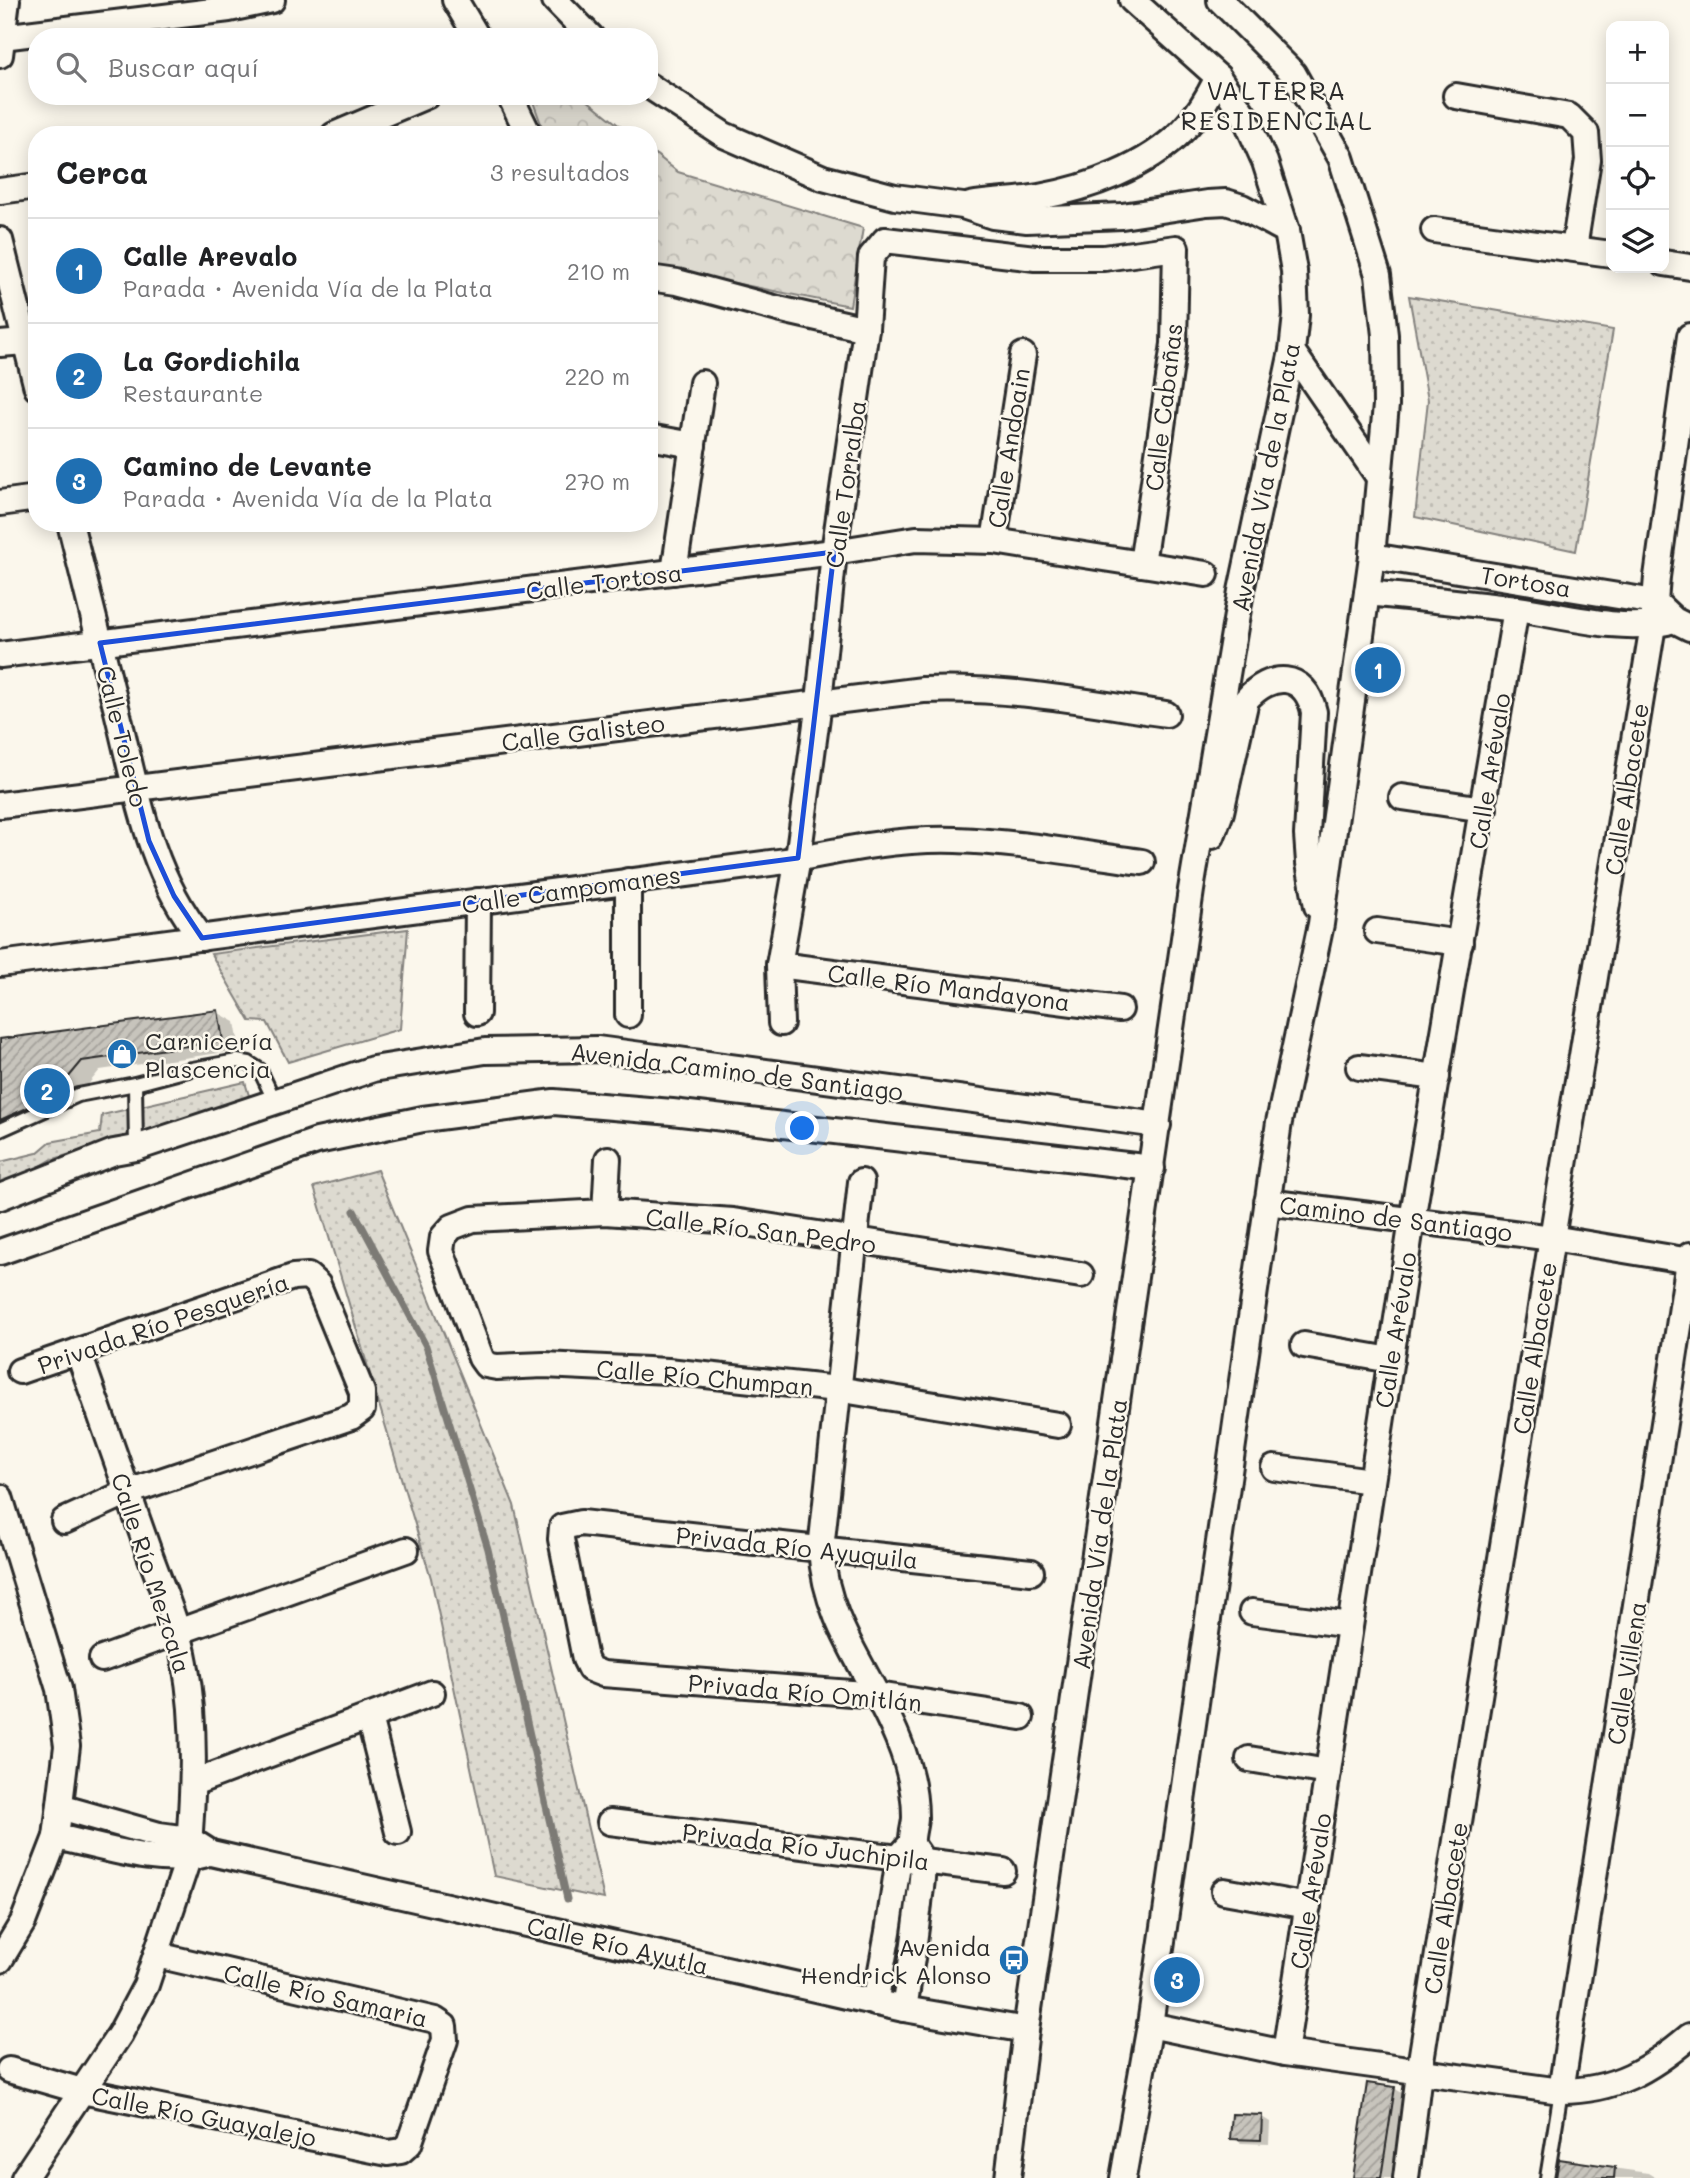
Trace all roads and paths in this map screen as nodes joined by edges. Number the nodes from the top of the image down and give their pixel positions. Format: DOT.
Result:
graph roads {
  1 [pos="7,0"];
  2 [pos="272,0"];
  3 [pos="454,0"];
  4 [pos="555,0"];
  5 [pos="1132,0"];
  6 [pos="1220,0"];
  7 [pos="112,28"];
  8 [pos="471,28"];
  9 [pos="583,28"];
  10 [pos="28,42"];
  11 [pos="1,46"];
  12 [pos="1219,77"];
  13 [pos="658,92"];
  14 [pos="1456,96"];
  15 [pos="405,105"];
  16 [pos="514,105"];
  17 [pos="355,126"];
  18 [pos="525,126"];
  19 [pos="28,187"];
  20 [pos="0,191"];
  21 [pos="962,206"];
  22 [pos="1434,230"];
  23 [pos="1287,231"];
  24 [pos="0,240"];
  25 [pos="1176,248"];
  26 [pos="1574,248"];
  27 [pos="1606,253"];
  28 [pos="1669,264"];
  29 [pos="1690,267"];
  30 [pos="658,279"];
  31 [pos="866,330"];
  32 [pos="28,332"];
  33 [pos="1690,336"];
  34 [pos="28,342"];
  35 [pos="0,344"];
  36 [pos="1292,351"];
  37 [pos="1023,355"];
  38 [pos="702,383"];
  39 [pos="658,439"];
  40 [pos="693,445"];
  41 [pos="1378,476"];
  42 [pos="28,499"];
  43 [pos="0,503"];
  44 [pos="72,532"];
  45 [pos="994,541"];
  46 [pos="834,552"];
  47 [pos="1372,556"];
  48 [pos="1142,564"];
  49 [pos="674,572"];
  50 [pos="1206,574"];
  51 [pos="1367,593"];
  52 [pos="1516,609"];
  53 [pos="1668,619"];
  54 [pos="100,643"];
  55 [pos="0,655"];
  56 [pos="819,702"];
  57 [pos="1166,713"];
  58 [pos="136,788"];
  59 [pos="1402,797"];
  60 [pos="0,805"];
  61 [pos="1484,808"];
  62 [pos="798,858"];
  63 [pos="1142,862"];
  64 [pos="628,881"];
  65 [pos="1191,890"];
  66 [pos="478,901"];
  67 [pos="1321,924"];
  68 [pos="1377,931"];
  69 [pos="202,937"];
  70 [pos="1460,943"];
  71 [pos="0,964"];
  72 [pos="779,965"];
  73 [pos="1120,1009"];
  74 [pos="477,1013"];
  75 [pos="628,1014"];
  76 [pos="781,1023"];
  77 [pos="1359,1067"];
  78 [pos="1437,1077"];
  79 [pos="135,1084"];
  80 [pos="274,1100"];
  81 [pos="1158,1125"];
  82 [pos="0,1130"];
  83 [pos="136,1148"];
  84 [pos="608,1159"];
  85 [pos="1152,1168"];
  86 [pos="860,1182"];
  87 [pos="0,1197"];
  88 [pos="1267,1202"];
  89 [pos="605,1212"];
  90 [pos="1412,1220"];
  91 [pos="443,1237"];
  92 [pos="1552,1238"];
  93 [pos="855,1240"];
  94 [pos="0,1252"];
  95 [pos="1690,1259"];
  96 [pos="1082,1275"];
  97 [pos="1304,1345"];
  98 [pos="78,1351"];
  99 [pos="1391,1360"];
  100 [pos="20,1371"];
  101 [pos="837,1389"];
  102 [pos="1058,1425"];
  103 [pos="1274,1468"];
  104 [pos="1372,1480"];
  105 [pos="128,1492"];
  106 [pos="0,1497"];
  107 [pos="64,1521"];
  108 [pos="821,1549"];
  109 [pos="406,1550"];
  110 [pos="1031,1573"];
  111 [pos="1252,1612"];
  112 [pos="1350,1625"];
  113 [pos="176,1632"];
  114 [pos="102,1659"];
  115 [pos="590,1669"];
  116 [pos="432,1693"];
  117 [pos="877,1695"];
  118 [pos="369,1717"];
  119 [pos="1021,1717"];
  120 [pos="1249,1759"];
  121 [pos="1328,1772"];
  122 [pos="193,1783"];
  123 [pos="60,1807"];
  124 [pos="610,1822"];
  125 [pos="398,1832"];
  126 [pos="57,1837"];
  127 [pos="196,1850"];
  128 [pos="911,1853"];
  129 [pos="1003,1871"];
  130 [pos="1224,1891"];
  131 [pos="1308,1906"];
  132 [pos="157,1955"];
  133 [pos="0,1960"];
  134 [pos="875,2003"];
  135 [pos="904,2009"];
  136 [pos="1150,2025"];
  137 [pos="1026,2031"];
  138 [pos="1690,2036"];
  139 [pos="1286,2053"];
  140 [pos="9,2070"];
  141 [pos="1419,2073"];
  142 [pos="82,2091"];
  143 [pos="1561,2091"];
  144 [pos="401,2151"];
  145 [pos="24,2178"];
  146 [pos="1008,2178"];
  147 [pos="1123,2178"];
  148 [pos="1406,2178"];
  149 [pos="1547,2178"];
  1 -- 11 [label="street"];
  2 -- 7 [label="street"];
  3 -- 8 [label="street"];
  4 -- 9 [label="street"];
  5 -- 12 [label="street, Avenida Vía de la Plata"];
  6 -- 41 [label="street, Avenida Vía de la Plata"];
  10 -- 11 [label="street"];
  12 -- 21 [label="street"];
  12 -- 23 [label="street, Avenida Vía de la Plata"];
  13 -- 21 [label="street"];
  14 -- 26 [label="street"];
  15 -- 17 [label="street"];
  16 -- 18 [label="street"];
  19 -- 20 [label="street"];
  21 -- 23 [label="street"];
  22 -- 26 [label="street"];
  23 -- 36 [label="street, Avenida Vía de la Plata"];
  24 -- 32 [label="street"];
  25 -- 31 [label="street, Calle Torralba"];
  25 -- 48 [label="street, Calle Cabañas"];
  26 -- 27 [label="street"];
  28 -- 29 [label="street"];
  30 -- 31 [label="street"];
  31 -- 46 [label="street, Calle Torralba"];
  33 -- 53 [label="street, Calle Albacete"];
  34 -- 35 [label="street"];
  36 -- 41 [label="street"];
  36 -- 65 [label="street, Avenida Vía de la Plata"];
  37 -- 45 [label="street, Calle Andoain"];
  38 -- 40 [label="street"];
  39 -- 40 [label="street"];
  40 -- 49 [label="street"];
  41 -- 47 [label="street, Avenida Vía de la Plata"];
  42 -- 43 [label="street"];
  44 -- 54 [label="street, Calle Toledo"];
  45 -- 46 [label="street, Calle Tortosa"];
  45 -- 48 [label="street, Calle Tortosa"];
  46 -- 49 [label="street, Calle Tortosa"];
  46 -- 56 [label="street, Calle Torralba"];
  47 -- 51 [label="street, Avenida Vía de la Plata"];
  47 -- 53 [label="street, Tortosa"];
  48 -- 50 [label="street, Calle Tortosa"];
  49 -- 54 [label="street, Calle Tortosa"];
  51 -- 52 [label="street, Tortosa"];
  51 -- 67 [label="street, Avenida Vía de la Plata"];
  52 -- 53 [label="street, Tortosa"];
  52 -- 61 [label="street, Calle Arévalo"];
  53 -- 92 [label="street, Calle Albacete"];
  54 -- 55 [label="street, Calle Tortosa"];
  54 -- 58 [label="street, Calle Toledo"];
  56 -- 57 [label="street, Calle Galisteo"];
  56 -- 58 [label="street, Calle Galisteo"];
  56 -- 62 [label="street, Calle Torralba"];
  58 -- 60 [label="street, Calle Galisteo"];
  58 -- 69 [label="street, Calle Toledo"];
  59 -- 61 [label="street"];
  61 -- 70 [label="street, Calle Arévalo"];
  62 -- 63 [label="street, Calle Campomanes"];
  62 -- 64 [label="street, Calle Campomanes"];
  62 -- 72 [label="street, Calle Torralba"];
  64 -- 66 [label="street, Calle Campomanes"];
  64 -- 75 [label="street"];
  65 -- 67 [label="street, Avenida Vía de la Plata"];
  65 -- 81 [label="street, Avenida Vía de la Plata"];
  66 -- 69 [label="street, Calle Campomanes"];
  66 -- 74 [label="street"];
  67 -- 88 [label="street, Avenida Vía de la Plata"];
  68 -- 70 [label="street"];
  69 -- 71 [label="street, Calle Campomanes"];
  70 -- 78 [label="street, Calle Arévalo"];
  72 -- 73 [label="street, Calle Río Mandayona"];
  72 -- 76 [label="street, Calle Torralba"];
  77 -- 78 [label="street"];
  78 -- 90 [label="street, Calle Arévalo"];
  79 -- 80 [label="lane"];
  79 -- 82 [label="lane"];
  79 -- 83 [label="lane"];
  80 -- 81 [label="street, Avenida Camino de Santiago"];
  80 -- 83 [label="street, Avenida Camino de Santiago"];
  81 -- 85 [label="street, Avenida Vía de la Plata"];
  83 -- 87 [label="street, Avenida Camino de Santiago"];
  84 -- 89 [label="street"];
  85 -- 94 [label="street, Avenida Camino de Santiago"];
  85 -- 137 [label="street, Avenida Vía de la Plata"];
  86 -- 93 [label="street"];
  88 -- 90 [label="street, Camino de Santiago"];
  88 -- 136 [label="street, Avenida Vía de la Plata"];
  89 -- 91 [label="street, Calle Río San Pedro"];
  89 -- 93 [label="street, Calle Río San Pedro"];
  90 -- 92 [label="street, Camino de Santiago"];
  90 -- 99 [label="street, Calle Arévalo"];
  91 -- 101 [label="street, Calle Río Chumpan"];
  92 -- 95 [label="street, Camino de Santiago"];
  92 -- 141 [label="street, Calle Albacete"];
  93 -- 96 [label="street, Calle Río San Pedro"];
  93 -- 101 [label="street"];
  95 -- 143 [label="street, Calle Villena"];
  97 -- 99 [label="street"];
  98 -- 100 [label="street, Privada Río Pesquería"];
  98 -- 105 [label="street, Calle Río Mezcala"];
  98 -- 105 [label="street, Privada Río Pesquería"];
  99 -- 104 [label="street, Calle Arévalo"];
  101 -- 102 [label="street, Calle Río Chumpan"];
  101 -- 108 [label="street"];
  103 -- 104 [label="street"];
  104 -- 112 [label="street, Calle Arévalo"];
  105 -- 107 [label="street"];
  105 -- 113 [label="street, Calle Río Mezcala"];
  106 -- 123 [label="street"];
  108 -- 110 [label="street, Privada Río Ayuquila"];
  108 -- 115 [label="street, Privada Río Ayuquila"];
  108 -- 117 [label="street"];
  109 -- 113 [label="street"];
  111 -- 112 [label="street"];
  112 -- 121 [label="street, Calle Arévalo"];
  113 -- 114 [label="street"];
  113 -- 122 [label="street, Calle Río Mezcala"];
  115 -- 117 [label="street, Privada Río Omitlán"];
  116 -- 118 [label="street"];
  117 -- 119 [label="street, Privada Río Omitlán"];
  117 -- 128 [label="street"];
  118 -- 122 [label="street"];
  118 -- 125 [label="street"];
  120 -- 121 [label="street"];
  121 -- 131 [label="street, Calle Arévalo"];
  122 -- 127 [label="street, Calle Río Mezcala"];
  123 -- 126 [label="street"];
  123 -- 127 [label="street, Calle Río Ayutla"];
  124 -- 128 [label="street, Privada Río Juchipila"];
  126 -- 127 [label="street, Calle Río Ayutla"];
  126 -- 133 [label="street"];
  127 -- 132 [label="street, Calle Río Mezcala"];
  127 -- 134 [label="street, Calle Río Ayutla"];
  128 -- 129 [label="street, Privada Río Juchipila"];
  128 -- 134 [label="street"];
  128 -- 135 [label="street"];
  130 -- 131 [label="street"];
  131 -- 139 [label="street, Calle Arévalo"];
  132 -- 142 [label="street, Calle Río Mezcala"];
  132 -- 144 [label="street, Calle Río Samaria"];
  134 -- 135 [label="street, Calle Río Ayutla"];
  135 -- 137 [label="street, Calle Río Ayutla"];
  136 -- 139 [label="street"];
  136 -- 147 [label="street, Avenida Vía de la Plata"];
  137 -- 146 [label="street, Avenida Vía de la Plata"];
  138 -- 143 [label="street"];
  139 -- 141 [label="street"];
  140 -- 142 [label="street, Calle Río Guayalejo"];
  141 -- 143 [label="street"];
  141 -- 148 [label="street, Calle Albacete"];
  142 -- 144 [label="street, Calle Río Guayalejo"];
  142 -- 145 [label="street, Calle Río Mezcala"];
  143 -- 149 [label="lane"];
}
